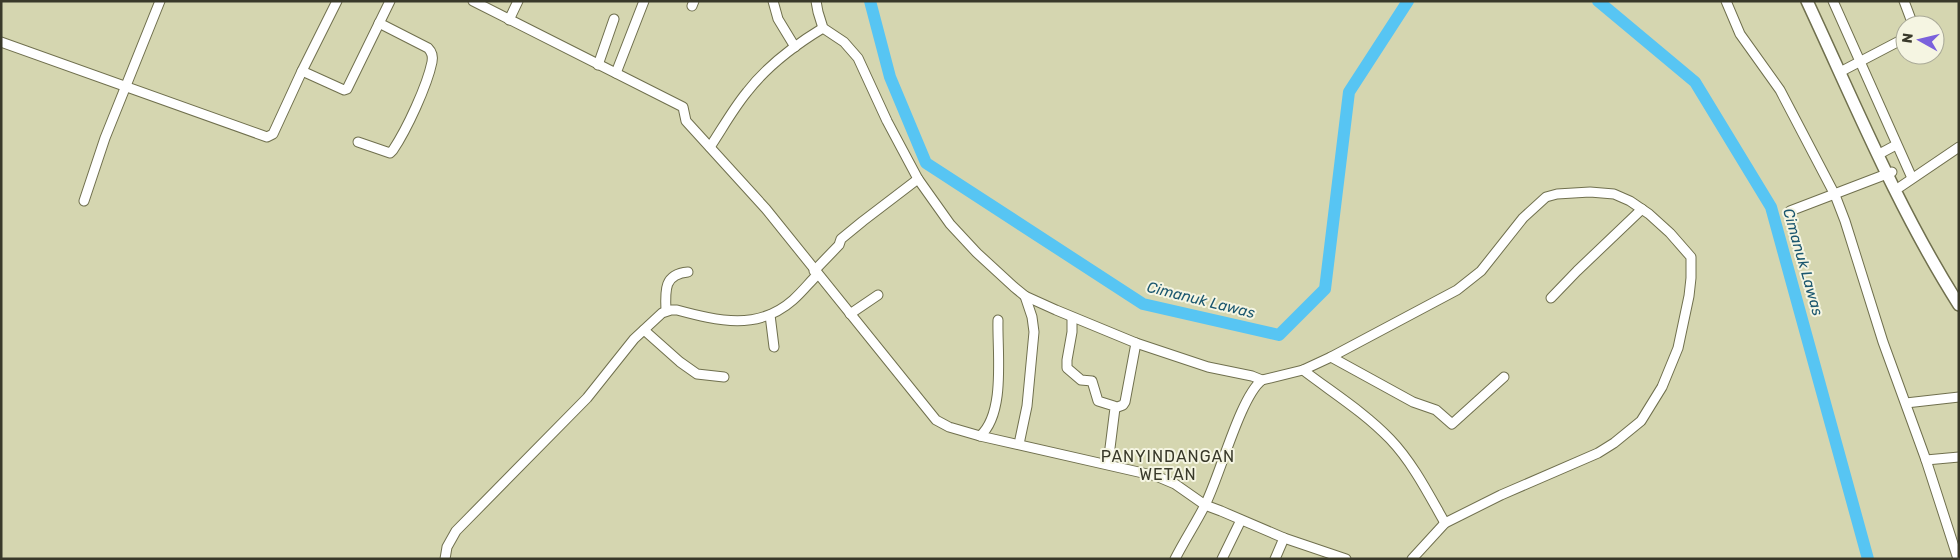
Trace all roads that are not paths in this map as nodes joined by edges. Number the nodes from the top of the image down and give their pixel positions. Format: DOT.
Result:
graph roads {
  1 [pos="160,1"];
  2 [pos="337,1"];
  3 [pos="473,1"];
  4 [pos="518,1"];
  5 [pos="644,1"];
  6 [pos="773,1"];
  7 [pos="816,1"];
  8 [pos="1726,1"];
  9 [pos="1807,1"];
  10 [pos="1815,1"];
  11 [pos="1833,1"];
  12 [pos="1904,1"];
  13 [pos="389,2"];
  14 [pos="1909,15"];
  15 [pos="614,19"];
  16 [pos="509,20"];
  17 [pos="379,23"];
  18 [pos="823,28"];
  19 [pos="1824,28"];
  20 [pos="1,42"];
  21 [pos="1895,43"];
  22 [pos="795,47"];
  23 [pos="598,64"];
  24 [pos="1851,67"];
  25 [pos="302,71"];
  26 [pos="616,73"];
  27 [pos="127,87"];
  28 [pos="358,142"];
  29 [pos="710,147"];
  30 [pos="1959,147"];
  31 [pos="1890,148"];
  32 [pos="1889,173"];
  33 [pos="918,179"];
  34 [pos="1906,183"];
  35 [pos="1835,195"];
  36 [pos="84,201"];
  37 [pos="1642,209"];
  38 [pos="1790,211"];
  39 [pos="1928,246"];
  40 [pos="688,272"];
  41 [pos="816,273"];
  42 [pos="1959,291"];
  43 [pos="878,295"];
  44 [pos="1025,296"];
  45 [pos="1551,298"];
  46 [pos="1959,305"];
  47 [pos="666,311"];
  48 [pos="850,314"];
  49 [pos="770,315"];
  50 [pos="1072,318"];
  51 [pos="998,320"];
  52 [pos="644,330"];
  53 [pos="1136,343"];
  54 [pos="774,347"];
  55 [pos="1331,357"];
  56 [pos="1302,370"];
  57 [pos="724,377"];
  58 [pos="1504,377"];
  59 [pos="1262,380"];
  60 [pos="1959,397"];
  61 [pos="1906,402"];
  62 [pos="1115,408"];
  63 [pos="980,436"];
  64 [pos="1019,444"];
  65 [pos="1959,456"];
  66 [pos="1926,460"];
  67 [pos="1108,464"];
  68 [pos="1205,505"];
  69 [pos="1241,520"];
  70 [pos="1445,523"];
  71 [pos="1284,538"];
  72 [pos="1324,555"];
  73 [pos="444,559"];
  74 [pos="1175,559"];
  75 [pos="1222,559"];
  76 [pos="1275,559"];
  77 [pos="1346,559"];
  78 [pos="1412,559"];
  79 [pos="1958,559"];
  1 -- 27 [label="street"];
  2 -- 25 [label="street"];
  3 -- 16 [label="street"];
  4 -- 16 [label="street"];
  5 -- 26 [label="street"];
  6 -- 22 [label="street"];
  7 -- 18 [label="street"];
  8 -- 35 [label="street"];
  9 -- 19 [label="main road"];
  10 -- 19 [label="main road"];
  11 -- 24 [label="street"];
  12 -- 14 [label="street"];
  13 -- 17 [label="street"];
  15 -- 23 [label="street"];
  16 -- 23 [label="street"];
  17 -- 25 [label="street"];
  17 -- 28 [label="street"];
  18 -- 22 [label="street"];
  18 -- 33 [label="street"];
  19 -- 24 [label="main road"];
  20 -- 27 [label="street"];
  21 -- 24 [label="street"];
  22 -- 29 [label="street"];
  23 -- 26 [label="street"];
  24 -- 31 [label="main road"];
  24 -- 32 [label="main road"];
  25 -- 27 [label="street"];
  26 -- 29 [label="street"];
  27 -- 36 [label="street"];
  29 -- 41 [label="street"];
  30 -- 34 [label="street"];
  31 -- 32 [label="main road"];
  31 -- 34 [label="street"];
  32 -- 34 [label="main road"];
  32 -- 35 [label="street"];
  32 -- 39 [label="main road"];
  33 -- 41 [label="street"];
  33 -- 44 [label="street"];
  34 -- 39 [label="main road"];
  35 -- 38 [label="street"];
  35 -- 61 [label="street"];
  37 -- 45 [label="street"];
  37 -- 55 [label="street"];
  37 -- 70 [label="street"];
  39 -- 42 [label="main road"];
  39 -- 46 [label="main road"];
  40 -- 47 [label="street"];
  41 -- 48 [label="street"];
  41 -- 49 [label="street"];
  43 -- 48 [label="street"];
  44 -- 50 [label="street"];
  44 -- 64 [label="street"];
  47 -- 49 [label="street"];
  47 -- 52 [label="street"];
  48 -- 63 [label="street"];
  49 -- 54 [label="street"];
  50 -- 53 [label="street"];
  50 -- 62 [label="street"];
  51 -- 63 [label="street"];
  52 -- 57 [label="street"];
  52 -- 73 [label="street"];
  53 -- 59 [label="street"];
  53 -- 62 [label="street"];
  55 -- 56 [label="street"];
  55 -- 58 [label="street"];
  56 -- 59 [label="street"];
  56 -- 70 [label="street"];
  59 -- 68 [label="street"];
  60 -- 61 [label="street"];
  61 -- 66 [label="street"];
  62 -- 67 [label="street"];
  63 -- 64 [label="street"];
  64 -- 67 [label="street"];
  65 -- 66 [label="street"];
  66 -- 79 [label="street"];
  67 -- 68 [label="street"];
  68 -- 69 [label="street"];
  68 -- 74 [label="street"];
  69 -- 71 [label="street"];
  69 -- 75 [label="street"];
  70 -- 78 [label="street"];
  71 -- 72 [label="street"];
  71 -- 76 [label="street"];
  72 -- 77 [label="street"];
}
